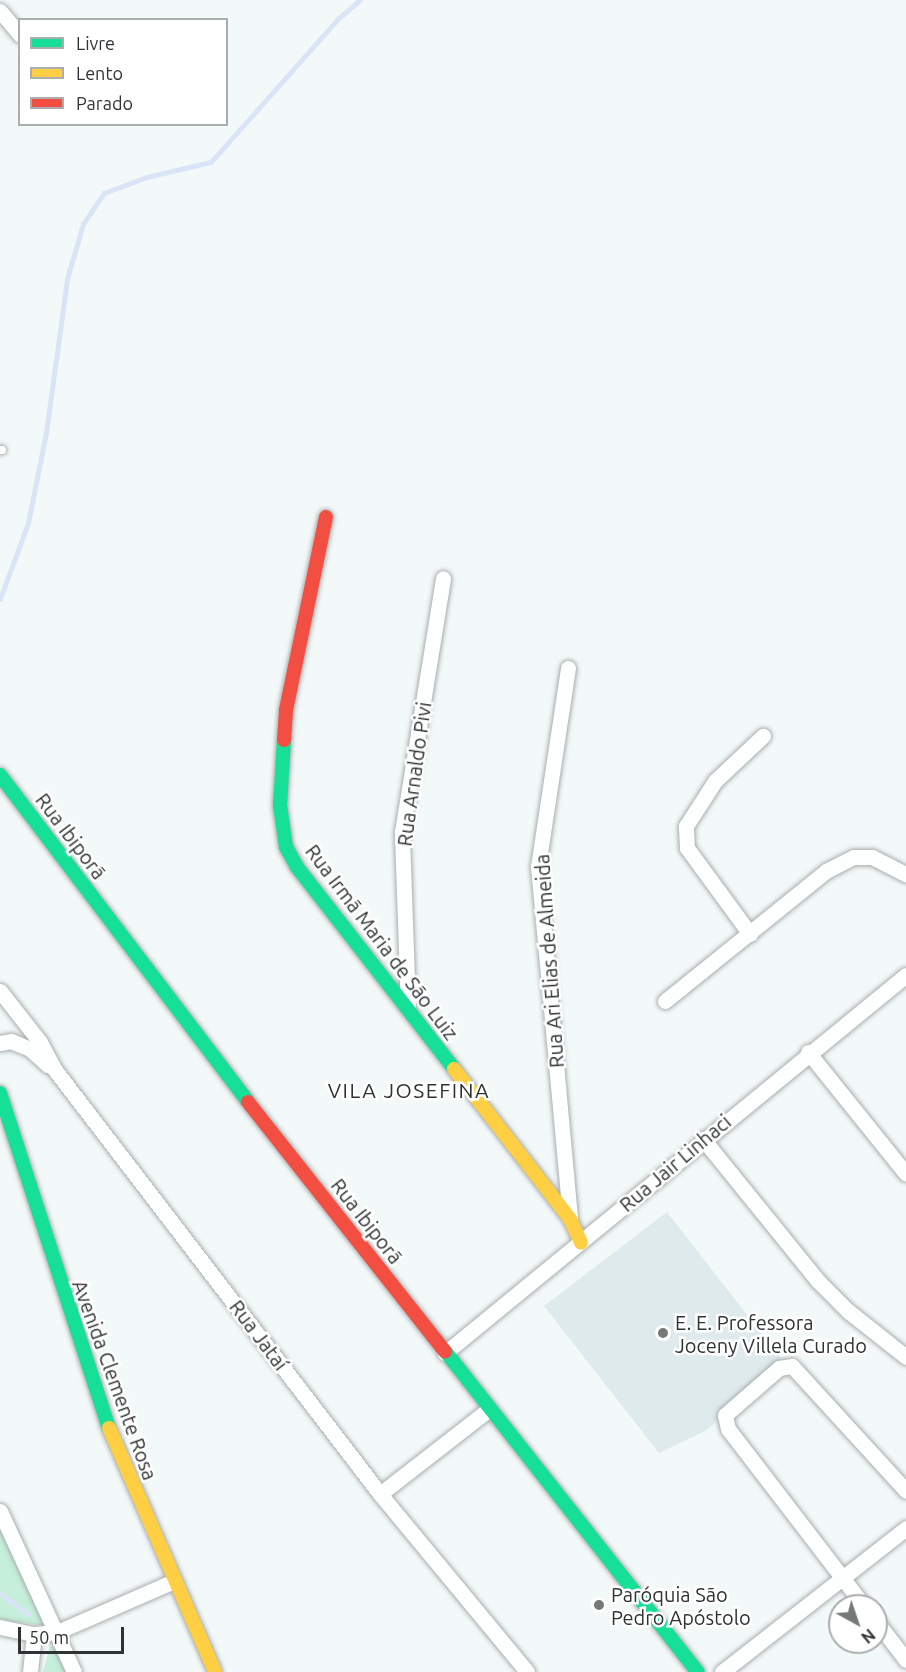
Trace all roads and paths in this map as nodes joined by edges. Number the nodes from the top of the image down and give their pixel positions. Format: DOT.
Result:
graph roads {
  1 [pos="0,11"];
  2 [pos="18,33"];
  3 [pos="326,517"];
  4 [pos="443,578"];
  5 [pos="568,668"];
  6 [pos="763,736"];
  7 [pos="0,775"];
  8 [pos="0,780"];
  9 [pos="11,789"];
  10 [pos="906,874"];
  11 [pos="750,934"];
  12 [pos="906,975"];
  13 [pos="0,991"];
  14 [pos="665,1001"];
  15 [pos="408,1008"];
  16 [pos="0,1043"];
  17 [pos="808,1052"];
  18 [pos="55,1070"];
  19 [pos="0,1093"];
  20 [pos="704,1139"];
  21 [pos="906,1174"];
  22 [pos="570,1219"];
  23 [pos="581,1243"];
  24 [pos="445,1353"];
  25 [pos="906,1356"];
  26 [pos="489,1409"];
  27 [pos="906,1491"];
  28 [pos="380,1494"];
  29 [pos="0,1511"];
  30 [pos="906,1528"];
  31 [pos="843,1578"];
  32 [pos="174,1581"];
  33 [pos="855,1594"];
  34 [pos="0,1627"];
  35 [pos="57,1632"];
  36 [pos="34,1634"];
  37 [pos="888,1637"];
  38 [pos="906,1660"];
  39 [pos="30,1672"];
  40 [pos="74,1672"];
  41 [pos="215,1672"];
  42 [pos="527,1672"];
  43 [pos="698,1672"];
  44 [pos="722,1672"];
  1 -- 2 [label="street"];
  3 -- 15 [label="street, Rua Irmã Maria de São Luiz"];
  4 -- 15 [label="street, Rua Arnaldo Pivi"];
  5 -- 22 [label="street, Rua Ari Elias de Almeida"];
  6 -- 11 [label="street"];
  7 -- 9 [label="street, Rua Ibiporã"];
  8 -- 9 [label="street, Rua Ibiporã"];
  9 -- 24 [label="street, Rua Ibiporã"];
  10 -- 11 [label="street"];
  11 -- 14 [label="street"];
  12 -- 17 [label="street, Rua Jair Linhaci"];
  13 -- 18 [label="street, Rua Jataí"];
  15 -- 22 [label="street, Rua Irmã Maria de São Luiz"];
  16 -- 18 [label="street"];
  17 -- 20 [label="street, Rua Jair Linhaci"];
  17 -- 21 [label="street"];
  18 -- 28 [label="street, Rua Jataí"];
  19 -- 32 [label="street, Avenida Clemente Rosa"];
  20 -- 23 [label="street, Rua Jair Linhaci"];
  20 -- 25 [label="street"];
  22 -- 23 [label="street, Rua Irmã Maria de São Luiz"];
  23 -- 24 [label="street, Rua Jair Linhaci"];
  24 -- 26 [label="street, Rua Ibiporã"];
  26 -- 28 [label="street"];
  26 -- 43 [label="street, Rua Ibiporã"];
  27 -- 31 [label="street"];
  28 -- 42 [label="street, Rua Jataí"];
  29 -- 35 [label="street"];
  30 -- 31 [label="street"];
  31 -- 33 [label="street"];
  31 -- 44 [label="street"];
  32 -- 35 [label="street"];
  32 -- 41 [label="street, Avenida Clemente Rosa"];
  34 -- 36 [label="street"];
  35 -- 36 [label="street"];
  35 -- 40 [label="street"];
  36 -- 39 [label="street"];
  37 -- 38 [label="street"];
}
